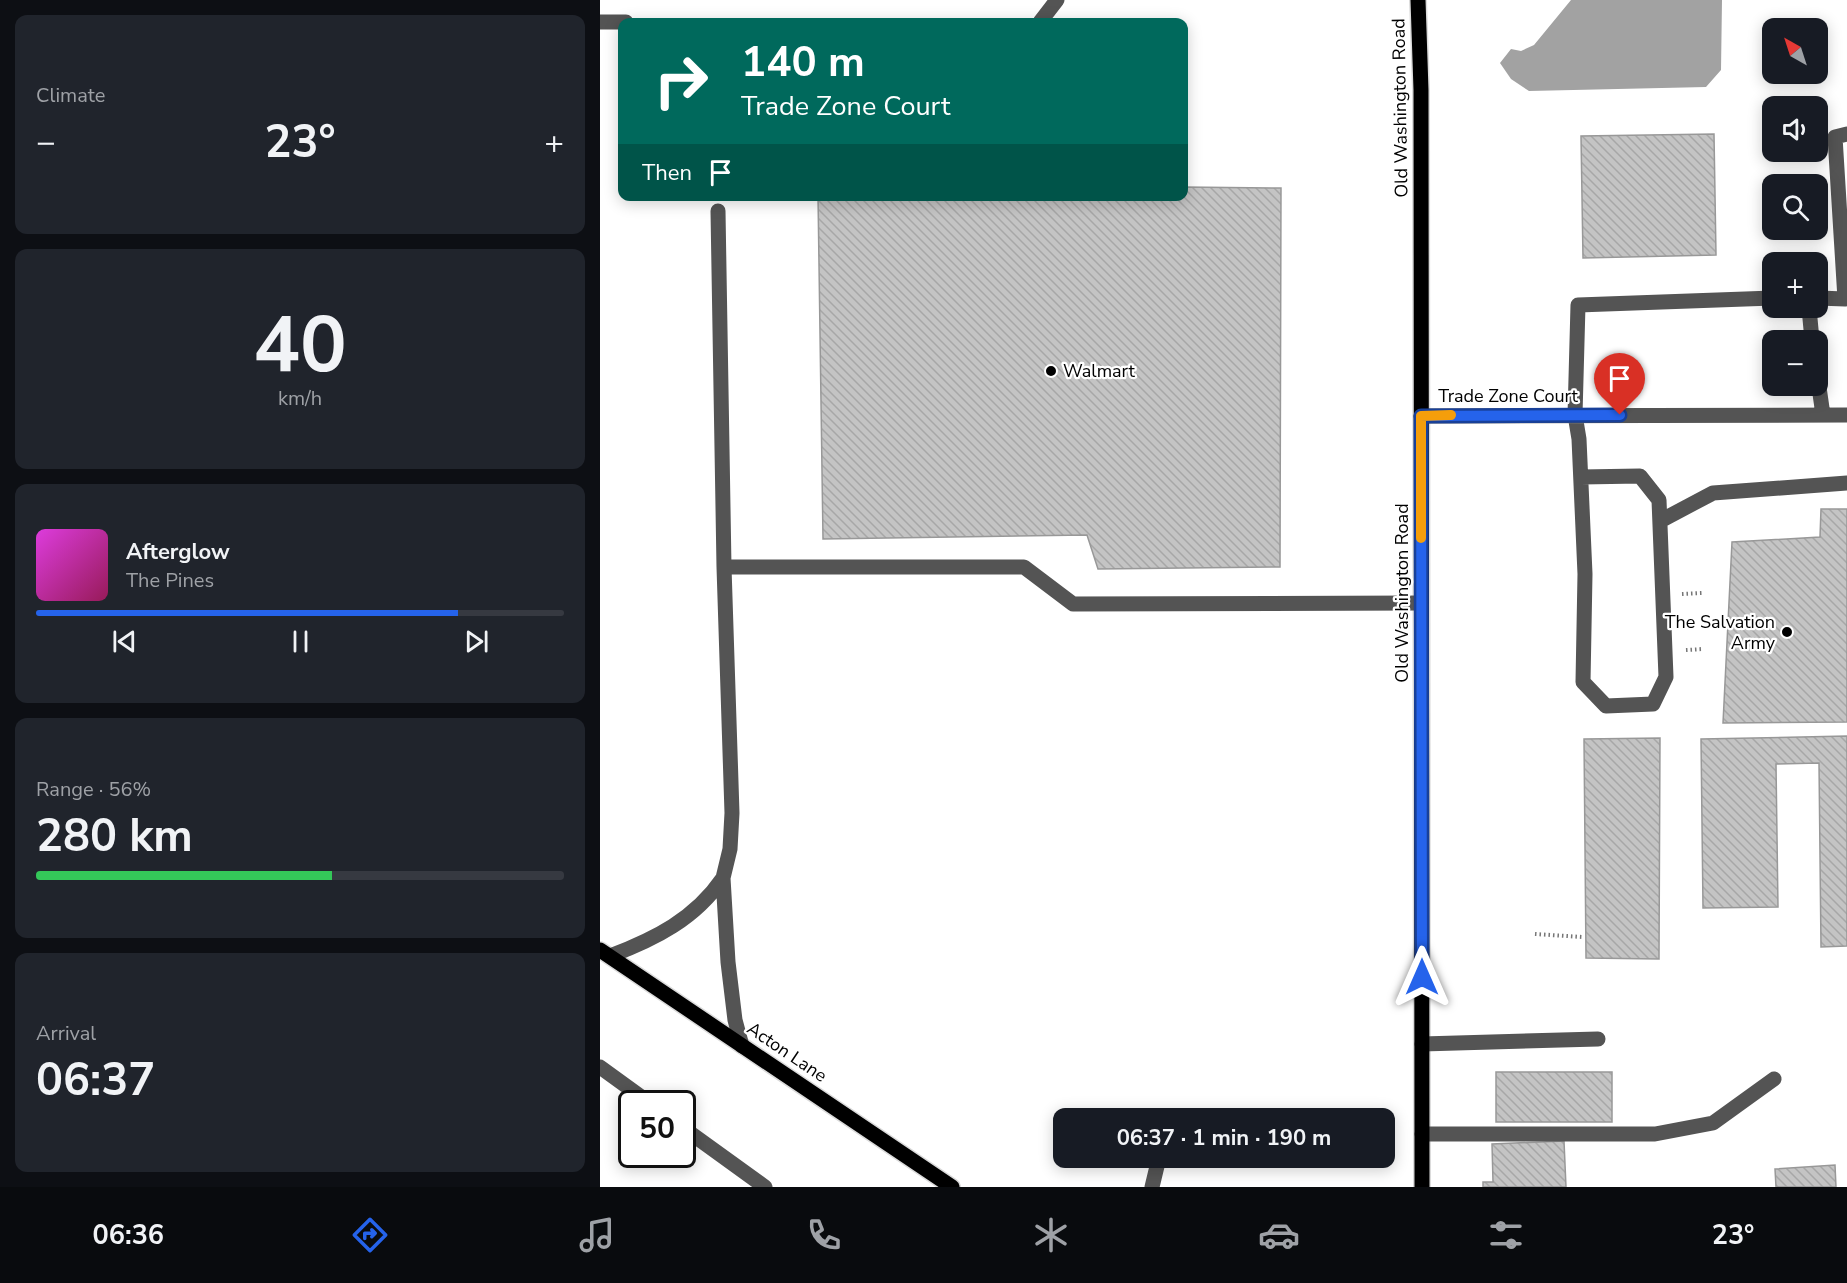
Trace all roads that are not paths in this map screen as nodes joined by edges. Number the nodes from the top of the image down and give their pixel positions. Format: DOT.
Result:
graph roads {
  1 [pos="1057,0"];
  2 [pos="1418,0"];
  3 [pos="1043,18"];
  4 [pos="600,22"];
  5 [pos="618,22"];
  6 [pos="1847,134"];
  7 [pos="718,211"];
  8 [pos="1762,298"];
  9 [pos="1828,298"];
  10 [pos="1820,396"];
  11 [pos="1847,414"];
  12 [pos="1575,415"];
  13 [pos="1823,415"];
  14 [pos="1421,416"];
  15 [pos="1581,477"];
  16 [pos="1847,483"];
  17 [pos="1660,521"];
  18 [pos="724,567"];
  19 [pos="1421,603"];
  20 [pos="723,878"];
  21 [pos="605,953"];
  22 [pos="1598,1039"];
  23 [pos="1422,1044"];
  24 [pos="742,1046"];
  25 [pos="600,1066"];
  26 [pos="1774,1079"];
  27 [pos="632,1090"];
  28 [pos="1422,1134"];
  29 [pos="696,1137"];
  30 [pos="1157,1168"];
  31 [pos="765,1187"];
  32 [pos="952,1187"];
  33 [pos="1152,1187"];
  34 [pos="1422,1187"];
  1 -- 3 [label="lane"];
  2 -- 14 [label="main road, Old Washington Road"];
  4 -- 5 [label="lane"];
  6 -- 9 [label="lane"];
  7 -- 18 [label="lane"];
  8 -- 12 [label="lane"];
  10 -- 13 [label="lane"];
  11 -- 13 [label="lane, Trade Zone Court"];
  12 -- 13 [label="lane, Trade Zone Court"];
  12 -- 14 [label="lane, Trade Zone Court"];
  12 -- 15 [label="lane"];
  14 -- 19 [label="main road, Old Washington Road"];
  15 -- 17 [label="lane"];
  15 -- 17 [label="lane"];
  16 -- 17 [label="lane"];
  18 -- 19 [label="lane"];
  18 -- 20 [label="lane"];
  19 -- 23 [label="main road, Old Washington Road"];
  20 -- 21 [label="lane"];
  20 -- 24 [label="lane"];
  21 -- 24 [label="main road, Acton Lane"];
  22 -- 23 [label="lane"];
  23 -- 28 [label="main road, Old Washington Road"];
  24 -- 32 [label="main road, Acton Lane"];
  25 -- 27 [label="lane"];
  26 -- 28 [label="lane"];
  28 -- 34 [label="main road, Old Washington Road"];
  29 -- 31 [label="lane"];
  30 -- 33 [label="lane"];
}
